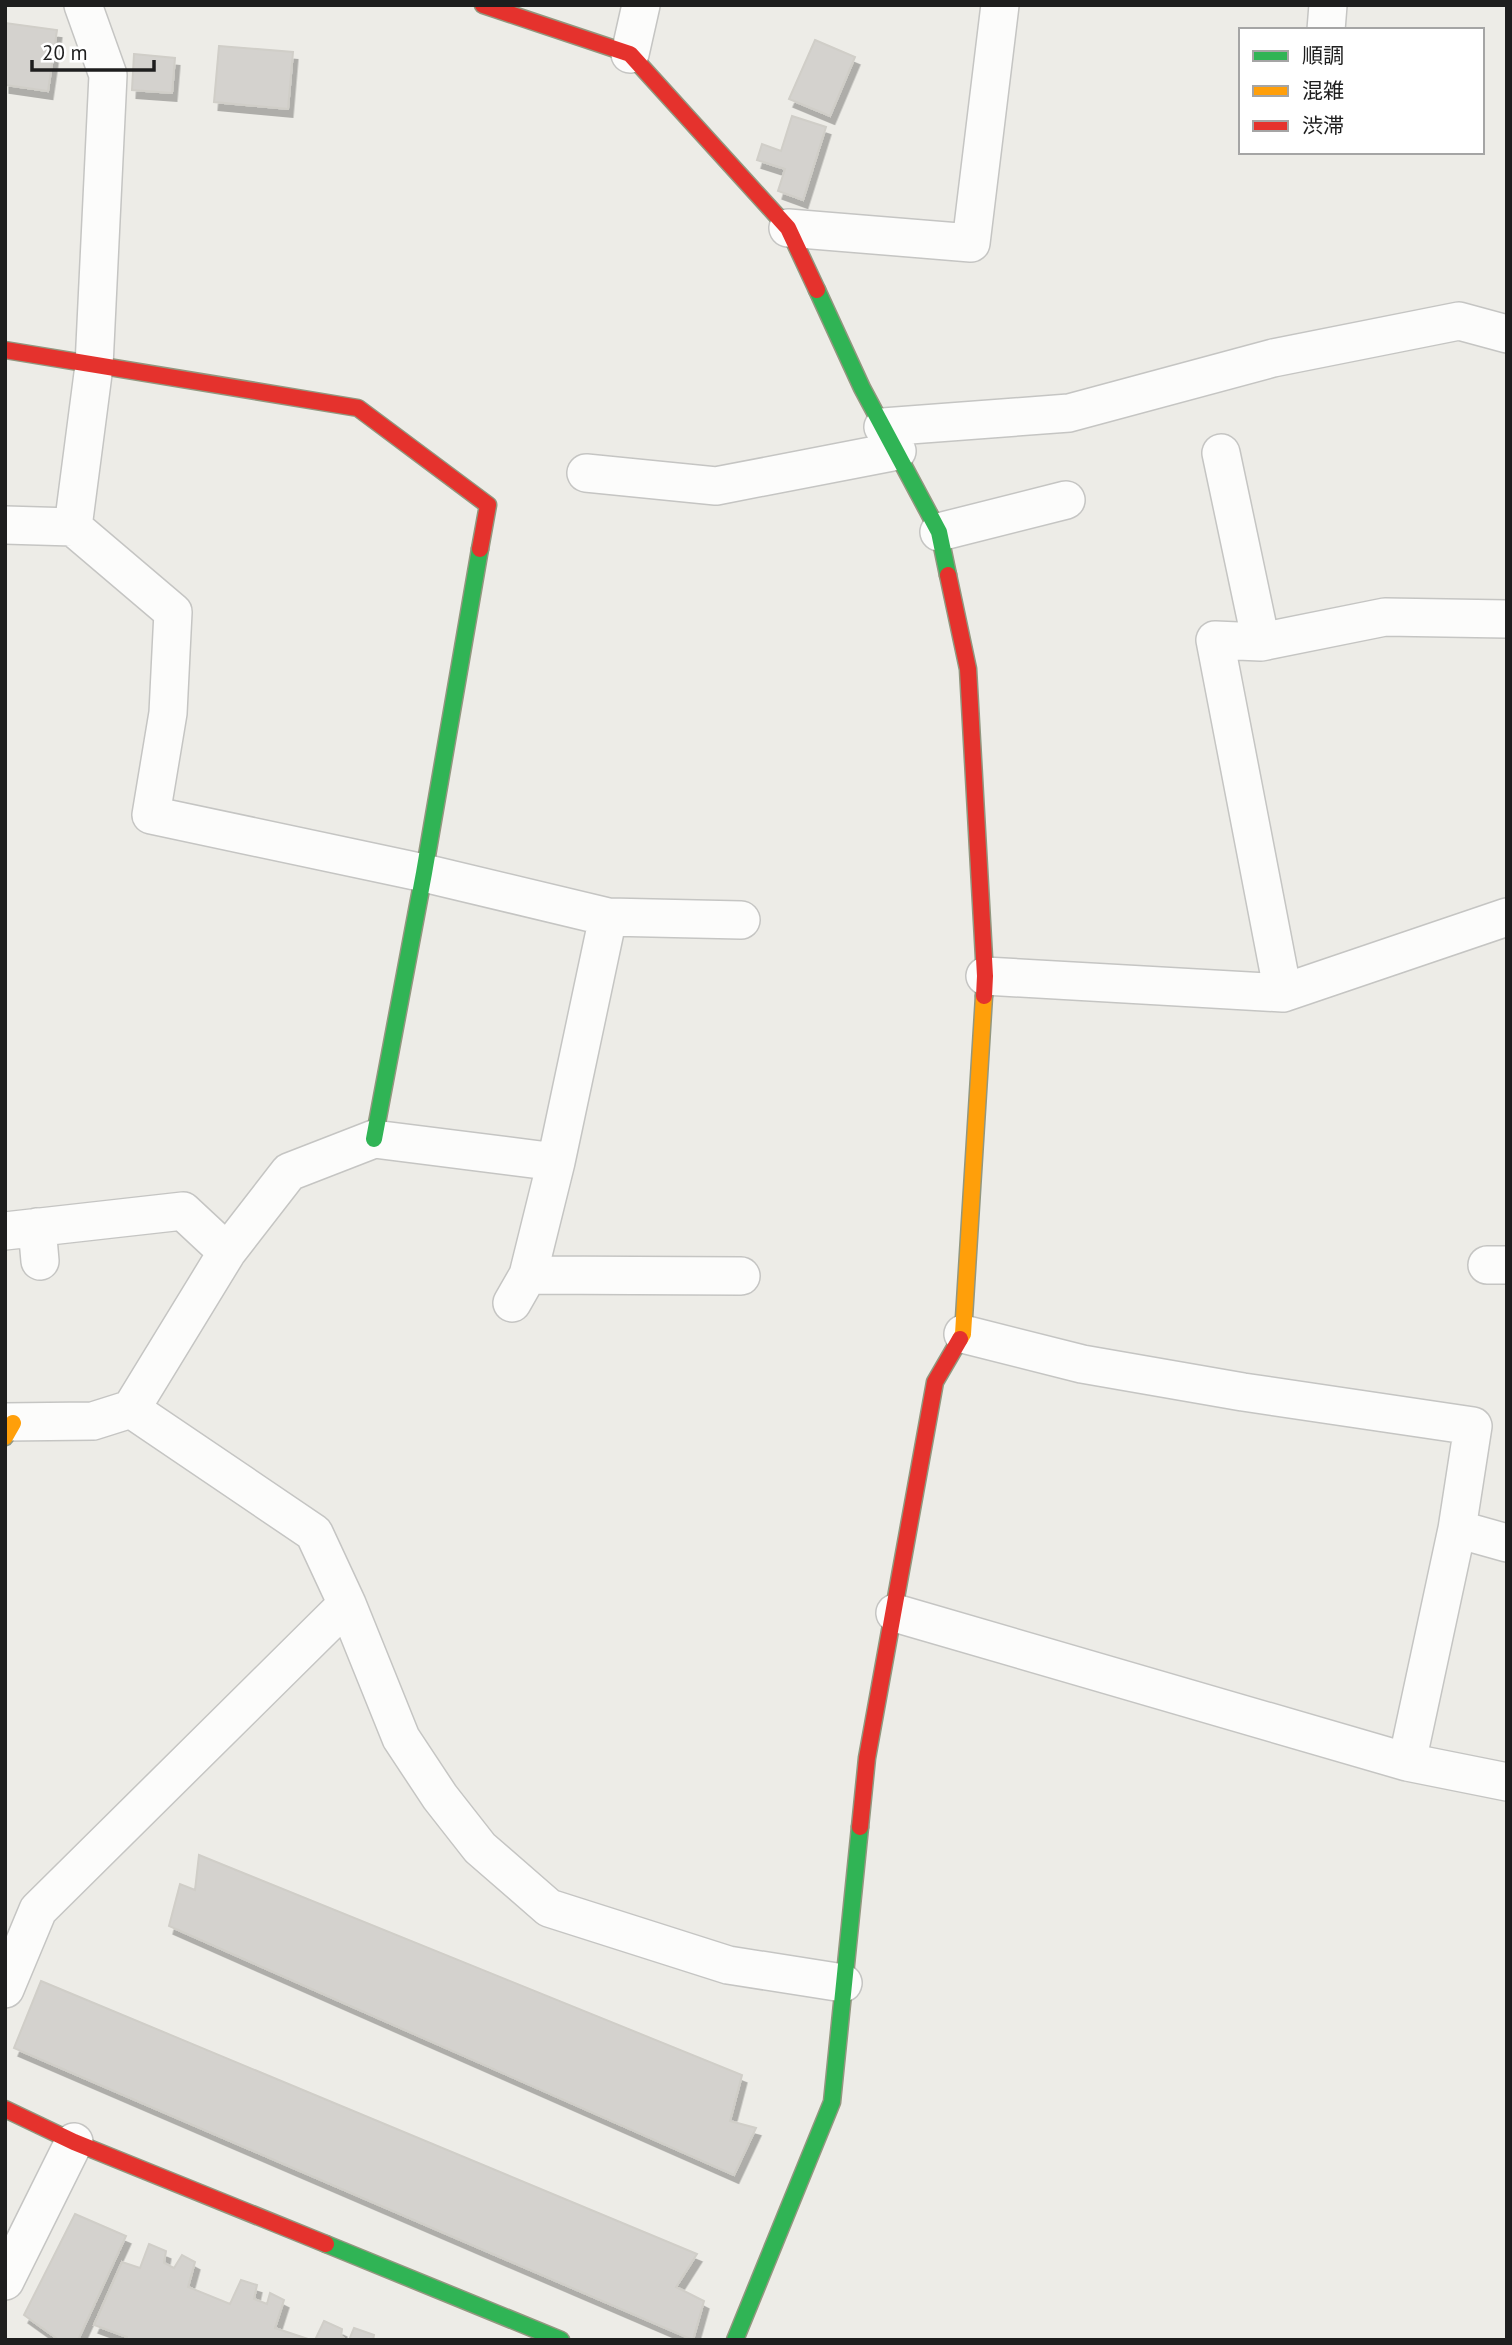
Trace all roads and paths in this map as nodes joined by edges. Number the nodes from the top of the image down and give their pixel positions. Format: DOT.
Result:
graph roads {
  1 [pos="83,5"];
  2 [pos="483,5"];
  3 [pos="642,5"];
  4 [pos="1000,5"];
  5 [pos="1328,5"];
  6 [pos="1326,28"];
  7 [pos="630,54"];
  8 [pos="788,228"];
  9 [pos="1507,334"];
  10 [pos="5,350"];
  11 [pos="94,366"];
  12 [pos="890,439"];
  13 [pos="1221,453"];
  14 [pos="586,473"];
  15 [pos="1066,500"];
  16 [pos="5,525"];
  17 [pos="73,527"];
  18 [pos="939,532"];
  19 [pos="1507,619"];
  20 [pos="1261,642"];
  21 [pos="424,873"];
  22 [pos="608,917"];
  23 [pos="1507,917"];
  24 [pos="741,920"];
  25 [pos="985,976"];
  26 [pos="1283,993"];
  27 [pos="374,1139"];
  28 [pos="556,1162"];
  29 [pos="27,1240"];
  30 [pos="227,1252"];
  31 [pos="741,1276"];
  32 [pos="963,1334"];
  33 [pos="131,1409"];
  34 [pos="8,1427"];
  35 [pos="1457,1529"];
  36 [pos="1507,1543"];
  37 [pos="347,1604"];
  38 [pos="895,1613"];
  39 [pos="1407,1762"];
  40 [pos="1507,1782"];
  41 [pos="843,1983"];
  42 [pos="5,1989"];
  43 [pos="5,2109"];
  44 [pos="74,2142"];
  45 [pos="5,2281"];
  46 [pos="561,2340"];
  47 [pos="734,2340"];
  1 -- 11 [label="street"];
  2 -- 7 [label="street"];
  3 -- 7 [label="street"];
  4 -- 8 [label="street"];
  5 -- 6 [label="street"];
  7 -- 8 [label="street"];
  8 -- 12 [label="street"];
  9 -- 12 [label="street"];
  10 -- 11 [label="street"];
  11 -- 17 [label="street"];
  11 -- 21 [label="street"];
  12 -- 14 [label="street"];
  12 -- 18 [label="street"];
  13 -- 20 [label="street"];
  15 -- 18 [label="street"];
  16 -- 17 [label="street"];
  17 -- 21 [label="street"];
  18 -- 25 [label="street"];
  19 -- 20 [label="street"];
  20 -- 26 [label="street"];
  21 -- 22 [label="street"];
  21 -- 27 [label="street"];
  22 -- 24 [label="street"];
  22 -- 28 [label="street"];
  23 -- 26 [label="street"];
  25 -- 26 [label="street"];
  25 -- 32 [label="street"];
  27 -- 28 [label="street"];
  27 -- 30 [label="street"];
  28 -- 31 [label="street"];
  29 -- 30 [label="street"];
  30 -- 33 [label="street"];
  32 -- 35 [label="street"];
  32 -- 38 [label="street"];
  33 -- 34 [label="street"];
  33 -- 37 [label="street"];
  35 -- 36 [label="street"];
  35 -- 39 [label="street"];
  37 -- 41 [label="street"];
  37 -- 42 [label="street"];
  38 -- 39 [label="street"];
  38 -- 41 [label="street"];
  39 -- 40 [label="street"];
  41 -- 47 [label="street"];
  43 -- 44 [label="street"];
  44 -- 45 [label="street"];
  44 -- 46 [label="street"];
}
